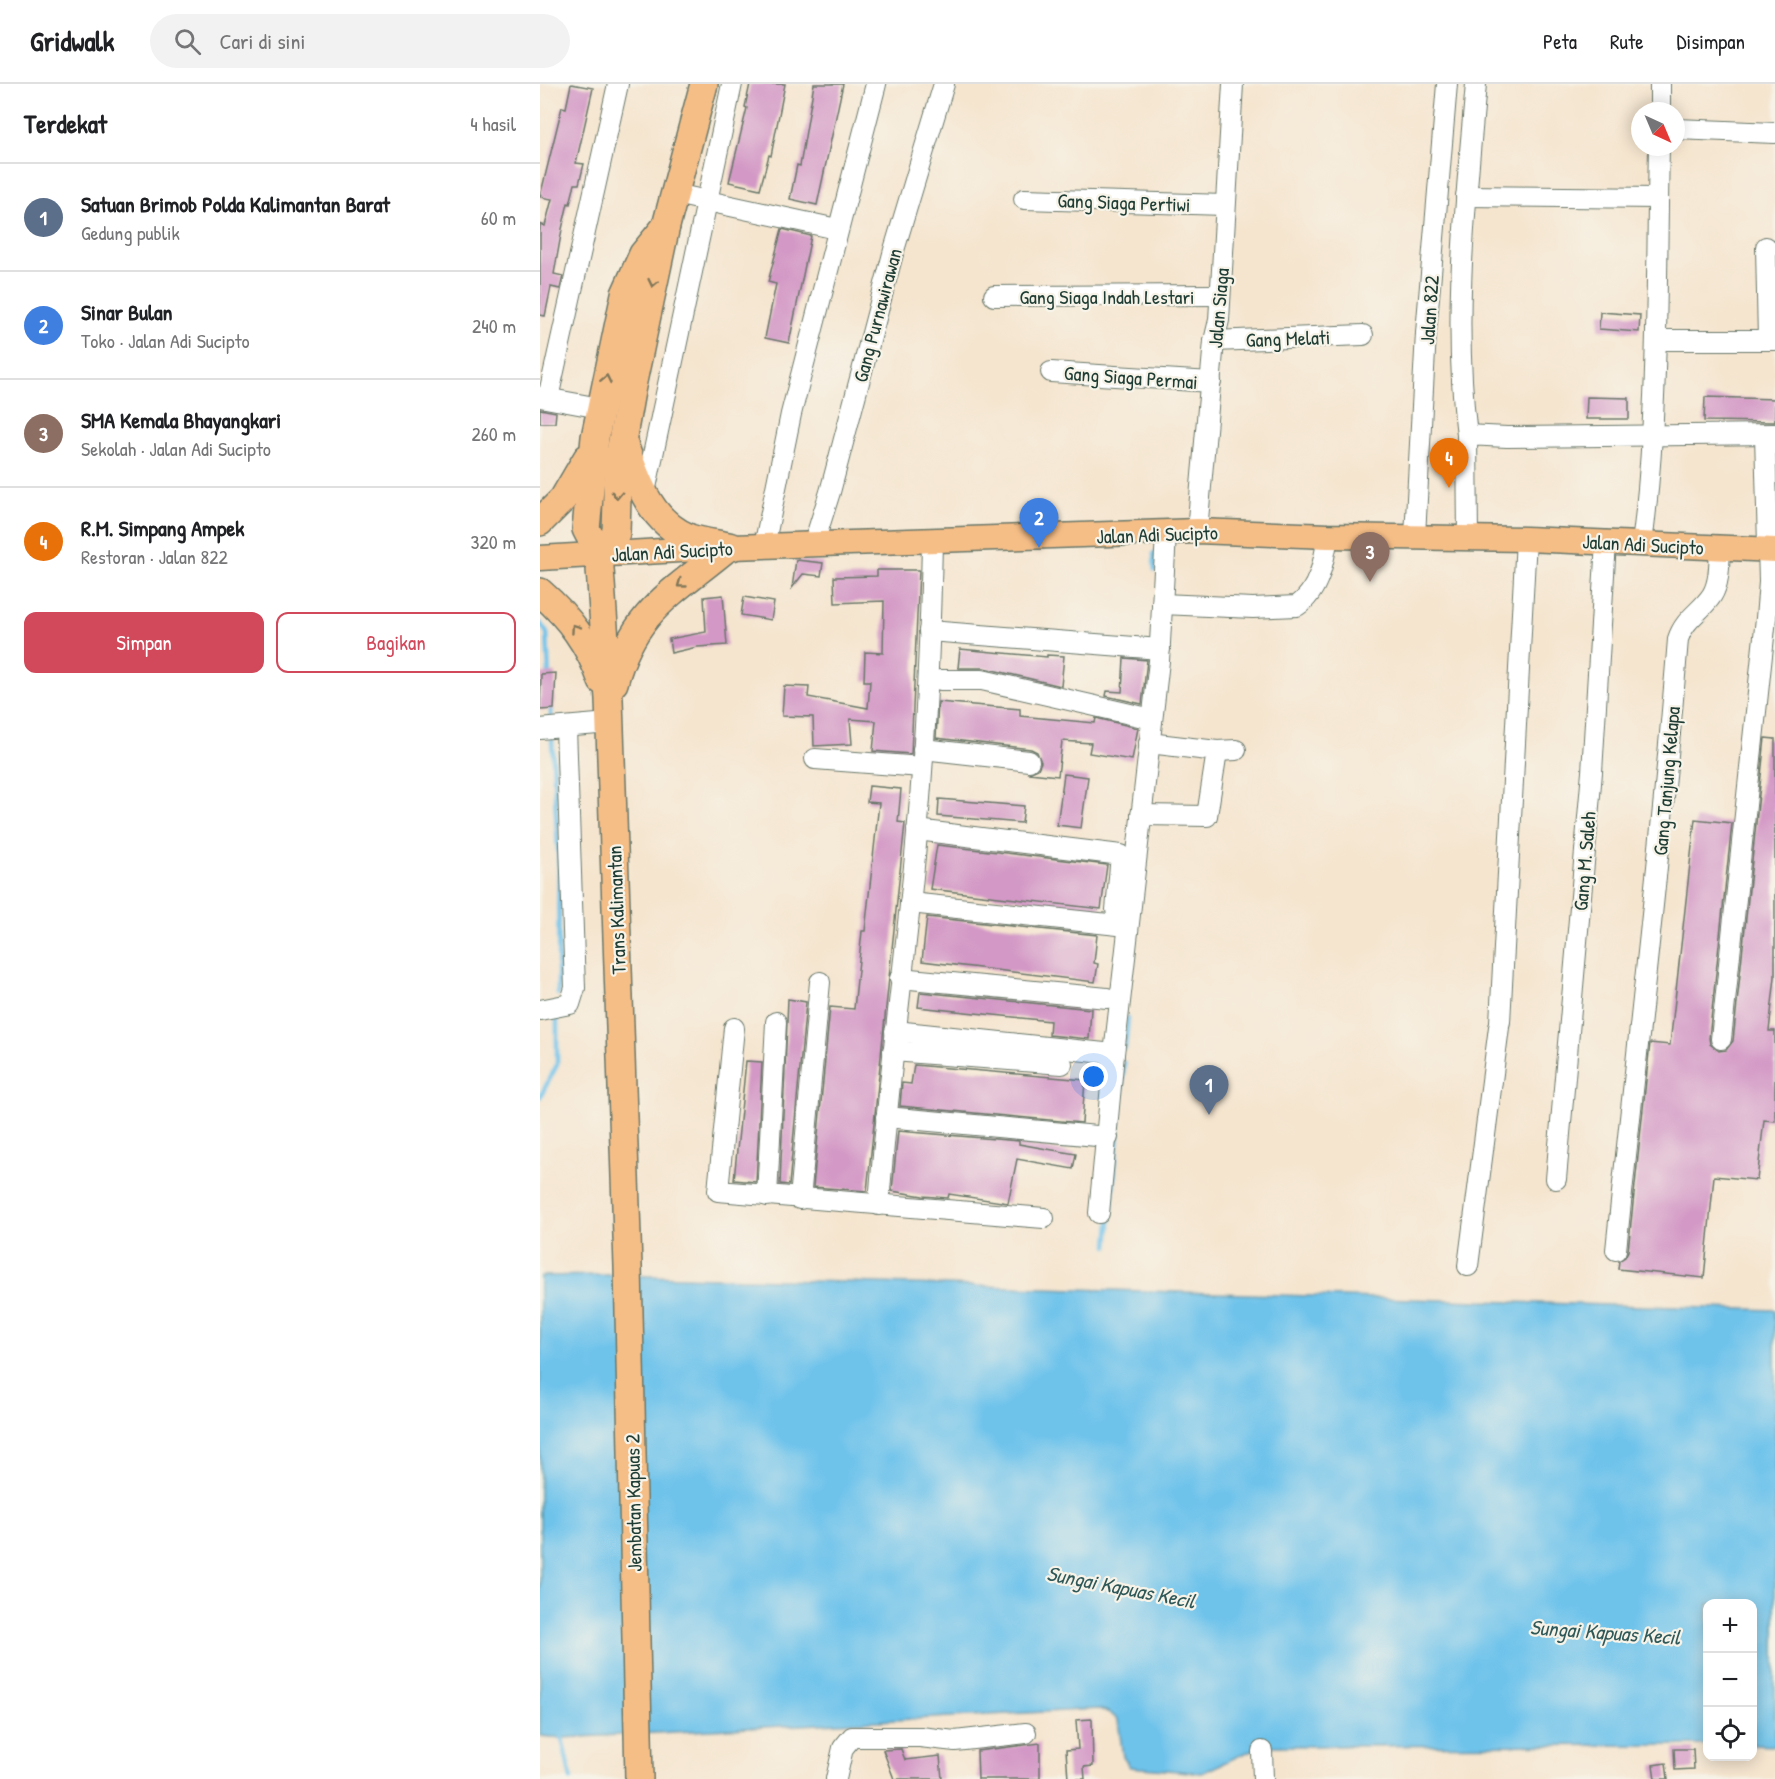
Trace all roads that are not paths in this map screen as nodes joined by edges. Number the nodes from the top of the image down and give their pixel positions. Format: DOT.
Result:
graph roads {
  1 [pos="618,84"];
  2 [pos="704,84"];
  3 [pos="732,84"];
  4 [pos="876,84"];
  5 [pos="944,84"];
  6 [pos="1233,84"];
  7 [pos="1447,84"];
  8 [pos="1476,84"];
  9 [pos="1660,84"];
  10 [pos="1660,102"];
  11 [pos="1685,129"];
  12 [pos="1775,134"];
  13 [pos="1659,156"];
  14 [pos="675,194"];
  15 [pos="1466,196"];
  16 [pos="1658,198"];
  17 [pos="1024,199"];
  18 [pos="707,200"];
  19 [pos="1225,205"];
  20 [pos="666,226"];
  21 [pos="837,229"];
  22 [pos="1766,247"];
  23 [pos="1220,295"];
  24 [pos="994,296"];
  25 [pos="1363,335"];
  26 [pos="1657,340"];
  27 [pos="1771,340"];
  28 [pos="1214,341"];
  29 [pos="1051,372"];
  30 [pos="1212,382"];
  31 [pos="544,398"];
  32 [pos="600,408"];
  33 [pos="1467,435"];
  34 [pos="1652,435"];
  35 [pos="1770,435"];
  36 [pos="594,437"];
  37 [pos="622,440"];
  38 [pos="644,497"];
  39 [pos="540,522"];
  40 [pos="1197,531"];
  41 [pos="1166,534"];
  42 [pos="1328,536"];
  43 [pos="1415,536"];
  44 [pos="1468,538"];
  45 [pos="1526,539"];
  46 [pos="932,542"];
  47 [pos="1606,542"];
  48 [pos="1641,544"];
  49 [pos="813,546"];
  50 [pos="729,547"];
  51 [pos="764,547"];
  52 [pos="1720,548"];
  53 [pos="1771,550"];
  54 [pos="599,554"];
  55 [pos="540,558"];
  56 [pos="540,592"];
  57 [pos="1162,604"];
  58 [pos="929,631"];
  59 [pos="1160,649"];
  60 [pos="940,680"];
  61 [pos="609,711"];
  62 [pos="1152,719"];
  63 [pos="566,728"];
  64 [pos="540,729"];
  65 [pos="1149,743"];
  66 [pos="922,758"];
  67 [pos="815,759"];
  68 [pos="1029,761"];
  69 [pos="1141,815"];
  70 [pos="917,830"];
  71 [pos="909,903"];
  72 [pos="900,978"];
  73 [pos="820,982"];
  74 [pos="1107,998"];
  75 [pos="540,1010"];
  76 [pos="776,1022"];
  77 [pos="734,1028"];
  78 [pos="895,1031"];
  79 [pos="1720,1039"];
  80 [pos="893,1051"];
  81 [pos="1114,1054"];
  82 [pos="1062,1065"];
  83 [pos="886,1117"];
  84 [pos="1108,1137"];
  85 [pos="1556,1179"];
  86 [pos="767,1196"];
  87 [pos="800,1199"];
  88 [pos="879,1205"];
  89 [pos="1099,1212"];
  90 [pos="1044,1218"];
  91 [pos="1616,1250"];
  92 [pos="628,1266"];
  93 [pos="1468,1266"];
  94 [pos="1026,1733"];
  95 [pos="1262,1751"];
  96 [pos="639,1779"];
  97 [pos="836,1779"];
  98 [pos="1263,1779"];
  1 -- 31 [label="street"];
  2 -- 14 [label="highway"];
  3 -- 18 [label="street"];
  4 -- 21 [label="street"];
  5 -- 49 [label="street, Gang Purnawirawan"];
  6 -- 19 [label="street, Jalan Siaga"];
  7 -- 43 [label="street, Jalan 822"];
  8 -- 15 [label="street"];
  9 -- 10 [label="street"];
  11 -- 12 [label="street"];
  13 -- 16 [label="street"];
  14 -- 18 [label="street"];
  14 -- 20 [label="highway"];
  15 -- 16 [label="street"];
  15 -- 33 [label="street"];
  16 -- 26 [label="street"];
  17 -- 19 [label="street, Gang Siaga Pertiwi"];
  18 -- 21 [label="street"];
  18 -- 38 [label="street"];
  19 -- 23 [label="street, Jalan Siaga"];
  32 -- 20 [label="highway, one-way"];
  20 -- 37 [label="highway, one-way"];
  21 -- 51 [label="street"];
  22 -- 27 [label="street"];
  23 -- 24 [label="street, Gang Siaga Indah Lestari"];
  23 -- 28 [label="street, Jalan Siaga"];
  25 -- 28 [label="street, Gang Melati"];
  26 -- 27 [label="street"];
  26 -- 34 [label="street"];
  28 -- 30 [label="street, Jalan Siaga"];
  29 -- 30 [label="street, Gang Siaga Permai"];
  30 -- 40 [label="street, Jalan Siaga"];
  31 -- 32 [label="street"];
  32 -- 36 [label="highway"];
  33 -- 34 [label="street"];
  33 -- 44 [label="street"];
  34 -- 35 [label="street"];
  34 -- 48 [label="street"];
  35 -- 53 [label="street"];
  36 -- 39 [label="highway"];
  36 -- 54 [label="highway"];
  37 -- 38 [label="highway"];
  37 -- 54 [label="highway, one-way"];
  38 -- 50 [label="highway"];
  40 -- 41 [label="main road, Jalan Adi Sucipto"];
  40 -- 42 [label="main road, Jalan Adi Sucipto"];
  41 -- 46 [label="main road, Jalan Adi Sucipto"];
  41 -- 57 [label="street"];
  42 -- 43 [label="main road, Jalan Adi Sucipto"];
  42 -- 57 [label="street"];
  43 -- 44 [label="main road, Jalan Adi Sucipto"];
  44 -- 45 [label="main road, Jalan Adi Sucipto"];
  45 -- 47 [label="main road, Jalan Adi Sucipto"];
  45 -- 93 [label="street"];
  46 -- 49 [label="main road, Jalan Adi Sucipto"];
  46 -- 58 [label="street"];
  47 -- 48 [label="main road, Jalan Adi Sucipto"];
  47 -- 85 [label="street, Gang M. Saleh"];
  48 -- 52 [label="main road, Jalan Adi Sucipto"];
  49 -- 51 [label="main road, Jalan Adi Sucipto"];
  50 -- 51 [label="main road, Jalan Adi Sucipto"];
  50 -- 54 [label="main road, Jalan Adi Sucipto"];
  50 -- 61 [label="highway, one-way"];
  52 -- 53 [label="main road, Jalan Adi Sucipto"];
  52 -- 91 [label="street, Gang Tanjung Kelapa"];
  53 -- 79 [label="street"];
  54 -- 55 [label="main road, Jalan Adi Sucipto"];
  54 -- 61 [label="highway, Trans Kalimantan"];
  61 -- 56 [label="highway, one-way"];
  57 -- 59 [label="street"];
  58 -- 59 [label="street"];
  58 -- 66 [label="street"];
  59 -- 62 [label="street"];
  60 -- 62 [label="street"];
  61 -- 63 [label="street"];
  61 -- 92 [label="highway, Trans Kalimantan"];
  62 -- 65 [label="street"];
  63 -- 64 [label="street"];
  63 -- 75 [label="street"];
  65 -- 69 [label="street"];
  65 -- 69 [label="street"];
  66 -- 67 [label="street"];
  66 -- 68 [label="street"];
  66 -- 70 [label="street"];
  69 -- 81 [label="street"];
  70 -- 71 [label="street"];
  70 -- 71 [label="street"];
  71 -- 72 [label="street"];
  72 -- 74 [label="street"];
  72 -- 78 [label="street"];
  73 -- 87 [label="street"];
  76 -- 86 [label="street"];
  77 -- 86 [label="street"];
  78 -- 80 [label="street"];
  78 -- 81 [label="street"];
  80 -- 82 [label="street"];
  80 -- 83 [label="street"];
  81 -- 84 [label="street"];
  83 -- 84 [label="street"];
  83 -- 88 [label="street"];
  84 -- 89 [label="street"];
  86 -- 87 [label="street"];
  87 -- 88 [label="street"];
  88 -- 90 [label="street"];
  92 -- 96 [label="highway, Jembatan Kapuas 2"];
  94 -- 97 [label="street"];
  95 -- 98 [label="street"];
}
